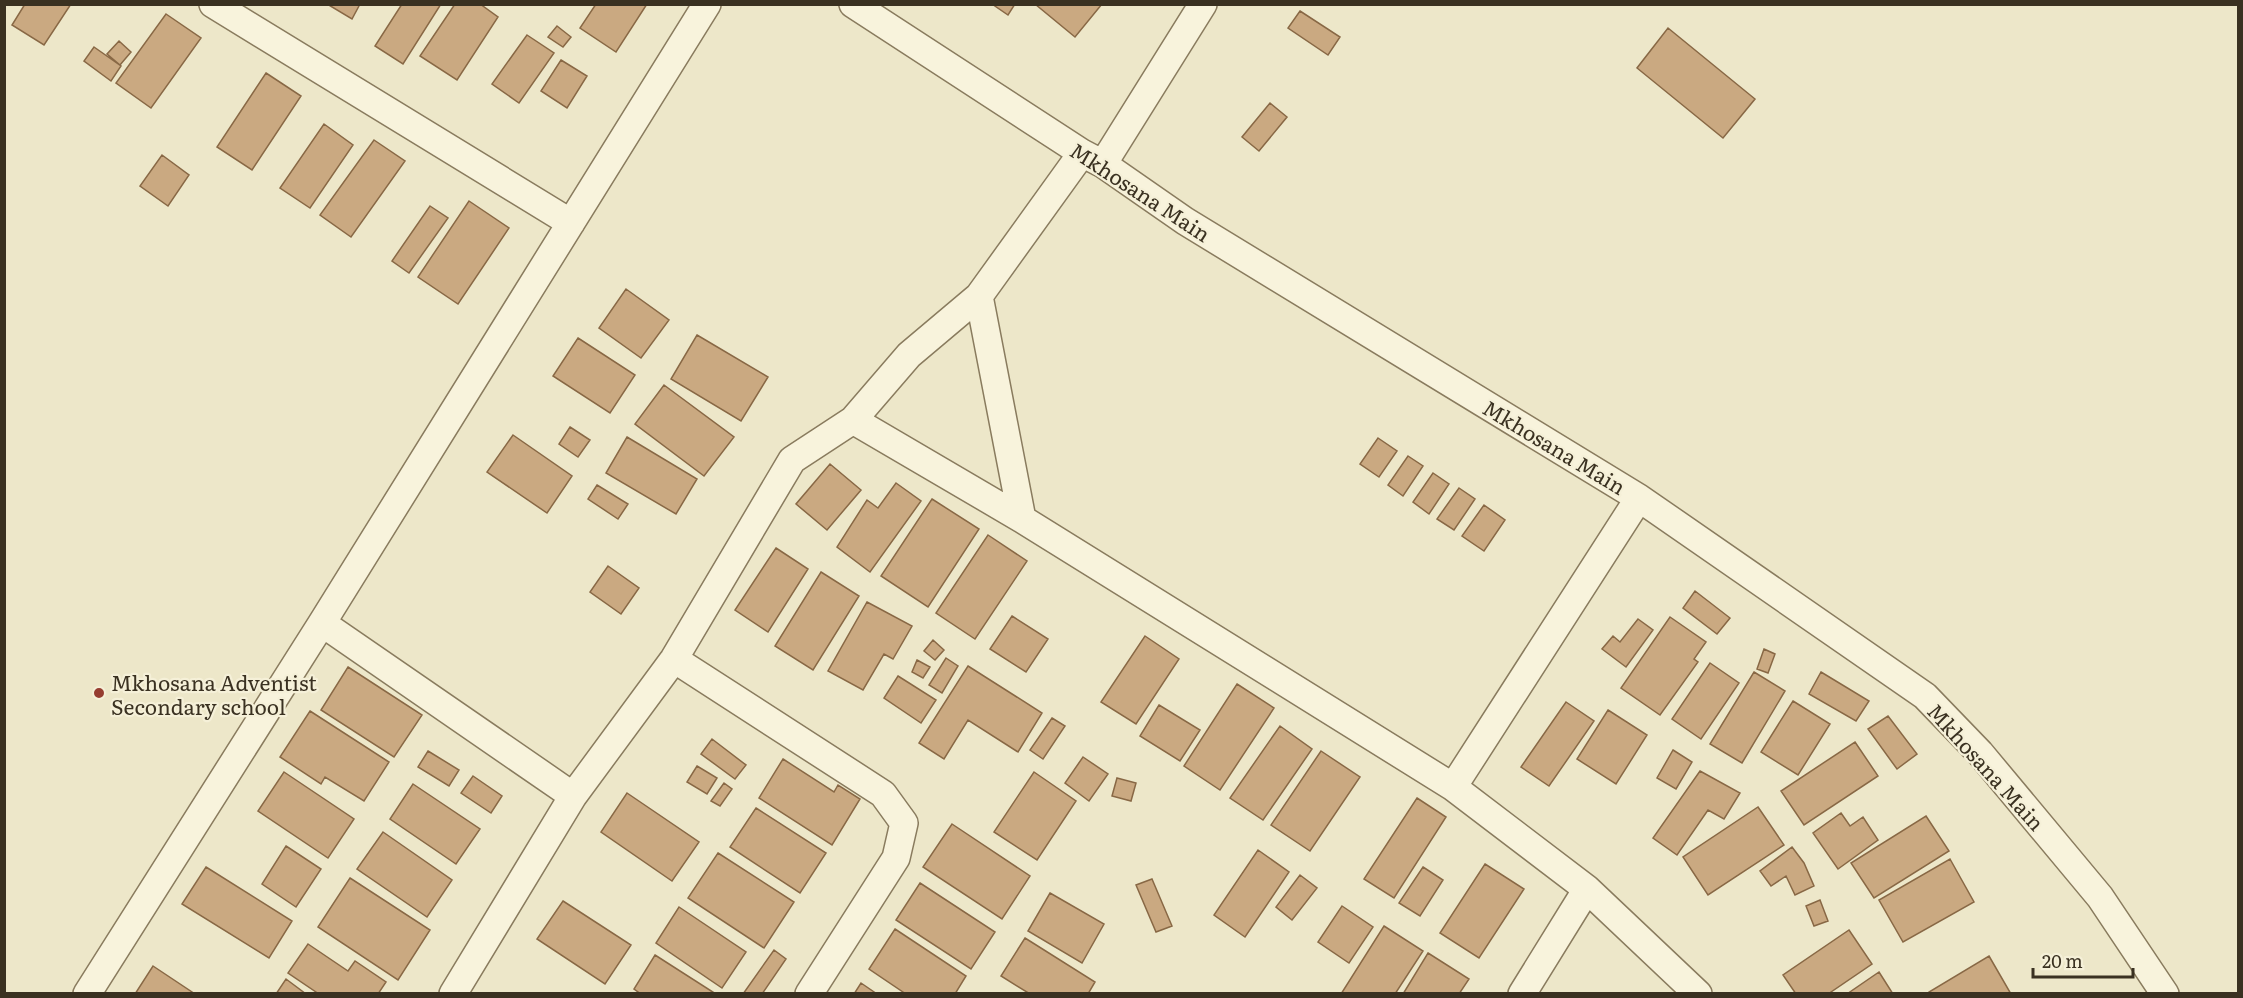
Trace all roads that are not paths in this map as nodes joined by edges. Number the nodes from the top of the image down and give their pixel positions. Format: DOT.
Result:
graph roads {
  1 [pos="213,4"];
  2 [pos="707,4"];
  3 [pos="853,4"];
  4 [pos="1203,4"];
  5 [pos="1093,158"];
  6 [pos="571,223"];
  7 [pos="979,296"];
  8 [pos="853,420"];
  9 [pos="1639,498"];
  10 [pos="1022,519"];
  11 [pos="322,623"];
  12 [pos="674,659"];
  13 [pos="1453,787"];
  14 [pos="573,796"];
  15 [pos="1587,890"];
  16 [pos="87,993"];
  17 [pos="453,993"];
  18 [pos="809,993"];
  19 [pos="1522,993"];
  20 [pos="1698,993"];
  21 [pos="2166,993"];
  1 -- 6 [label="street"];
  2 -- 6 [label="street"];
  3 -- 5 [label="street, Mkhosana Main"];
  4 -- 5 [label="street"];
  5 -- 7 [label="street"];
  5 -- 9 [label="street, Mkhosana Main"];
  6 -- 11 [label="street"];
  7 -- 8 [label="street"];
  7 -- 10 [label="street"];
  8 -- 10 [label="street"];
  8 -- 12 [label="street"];
  9 -- 13 [label="street"];
  9 -- 21 [label="street, Mkhosana Main"];
  10 -- 13 [label="street"];
  11 -- 14 [label="street"];
  11 -- 16 [label="street"];
  12 -- 14 [label="street"];
  12 -- 18 [label="street"];
  13 -- 15 [label="street"];
  14 -- 17 [label="street"];
  15 -- 19 [label="street"];
  15 -- 20 [label="street"];
}
